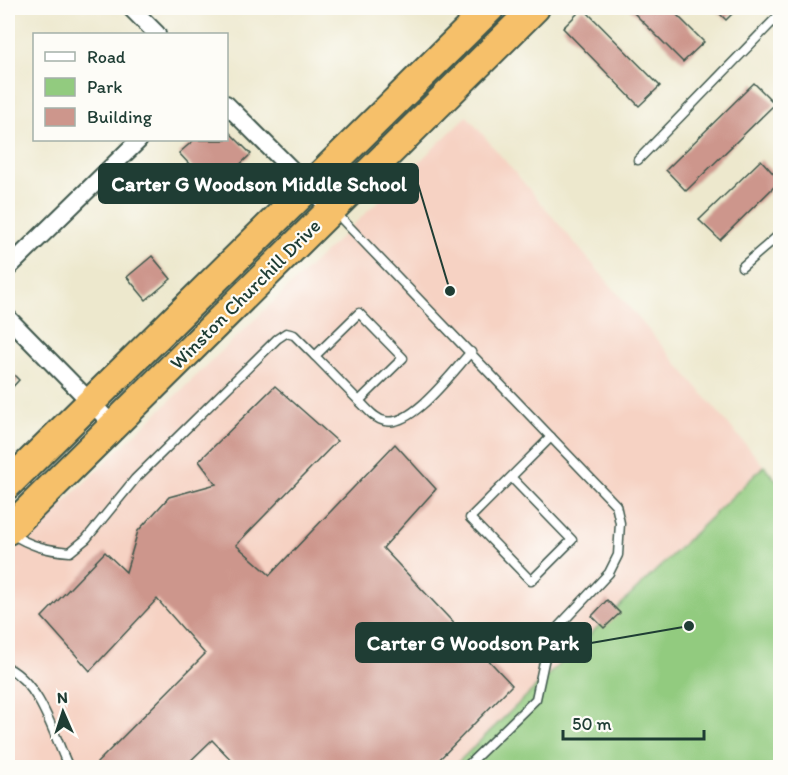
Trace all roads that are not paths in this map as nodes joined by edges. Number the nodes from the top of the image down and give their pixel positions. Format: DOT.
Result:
graph roads {
  1 [pos="131,8"];
  2 [pos="490,8"];
  3 [pos="535,8"];
  4 [pos="778,14"];
  5 [pos="156,33"];
  6 [pos="228,106"];
  7 [pos="138,141"];
  8 [pos="639,160"];
  9 [pos="309,186"];
  10 [pos="331,209"];
  11 [pos="780,234"];
  12 [pos="742,267"];
  13 [pos="8,268"];
  14 [pos="8,318"];
  15 [pos="471,352"];
  16 [pos="315,356"];
  17 [pos="359,401"];
  18 [pos="90,402"];
  19 [pos="113,425"];
  20 [pos="551,437"];
  21 [pos="511,477"];
  22 [pos="8,484"];
  23 [pos="8,530"];
  24 [pos="8,668"];
  25 [pos="69,768"];
  26 [pos="465,768"];
  1 -- 5 [label="street"];
  2 -- 9 [label="highway, Winston Churchill Drive"];
  3 -- 10 [label="highway, Winston Churchill Drive"];
  4 -- 8 [label="lane"];
  6 -- 9 [label="street"];
  7 -- 13 [label="street"];
  9 -- 10 [label="street"];
  9 -- 18 [label="highway, Winston Churchill Drive"];
  10 -- 15 [label="lane"];
  10 -- 19 [label="highway, Winston Churchill Drive"];
  11 -- 12 [label="lane"];
  14 -- 18 [label="street"];
  15 -- 17 [label="lane"];
  15 -- 20 [label="lane"];
  16 -- 17 [label="lane"];
  16 -- 17 [label="lane"];
  16 -- 23 [label="lane"];
  18 -- 19 [label="street"];
  18 -- 22 [label="highway, Winston Churchill Drive"];
  19 -- 23 [label="highway, Winston Churchill Drive"];
  20 -- 21 [label="lane"];
  20 -- 26 [label="lane"];
  21 -- 21 [label="lane"];
  24 -- 25 [label="lane"];
}
